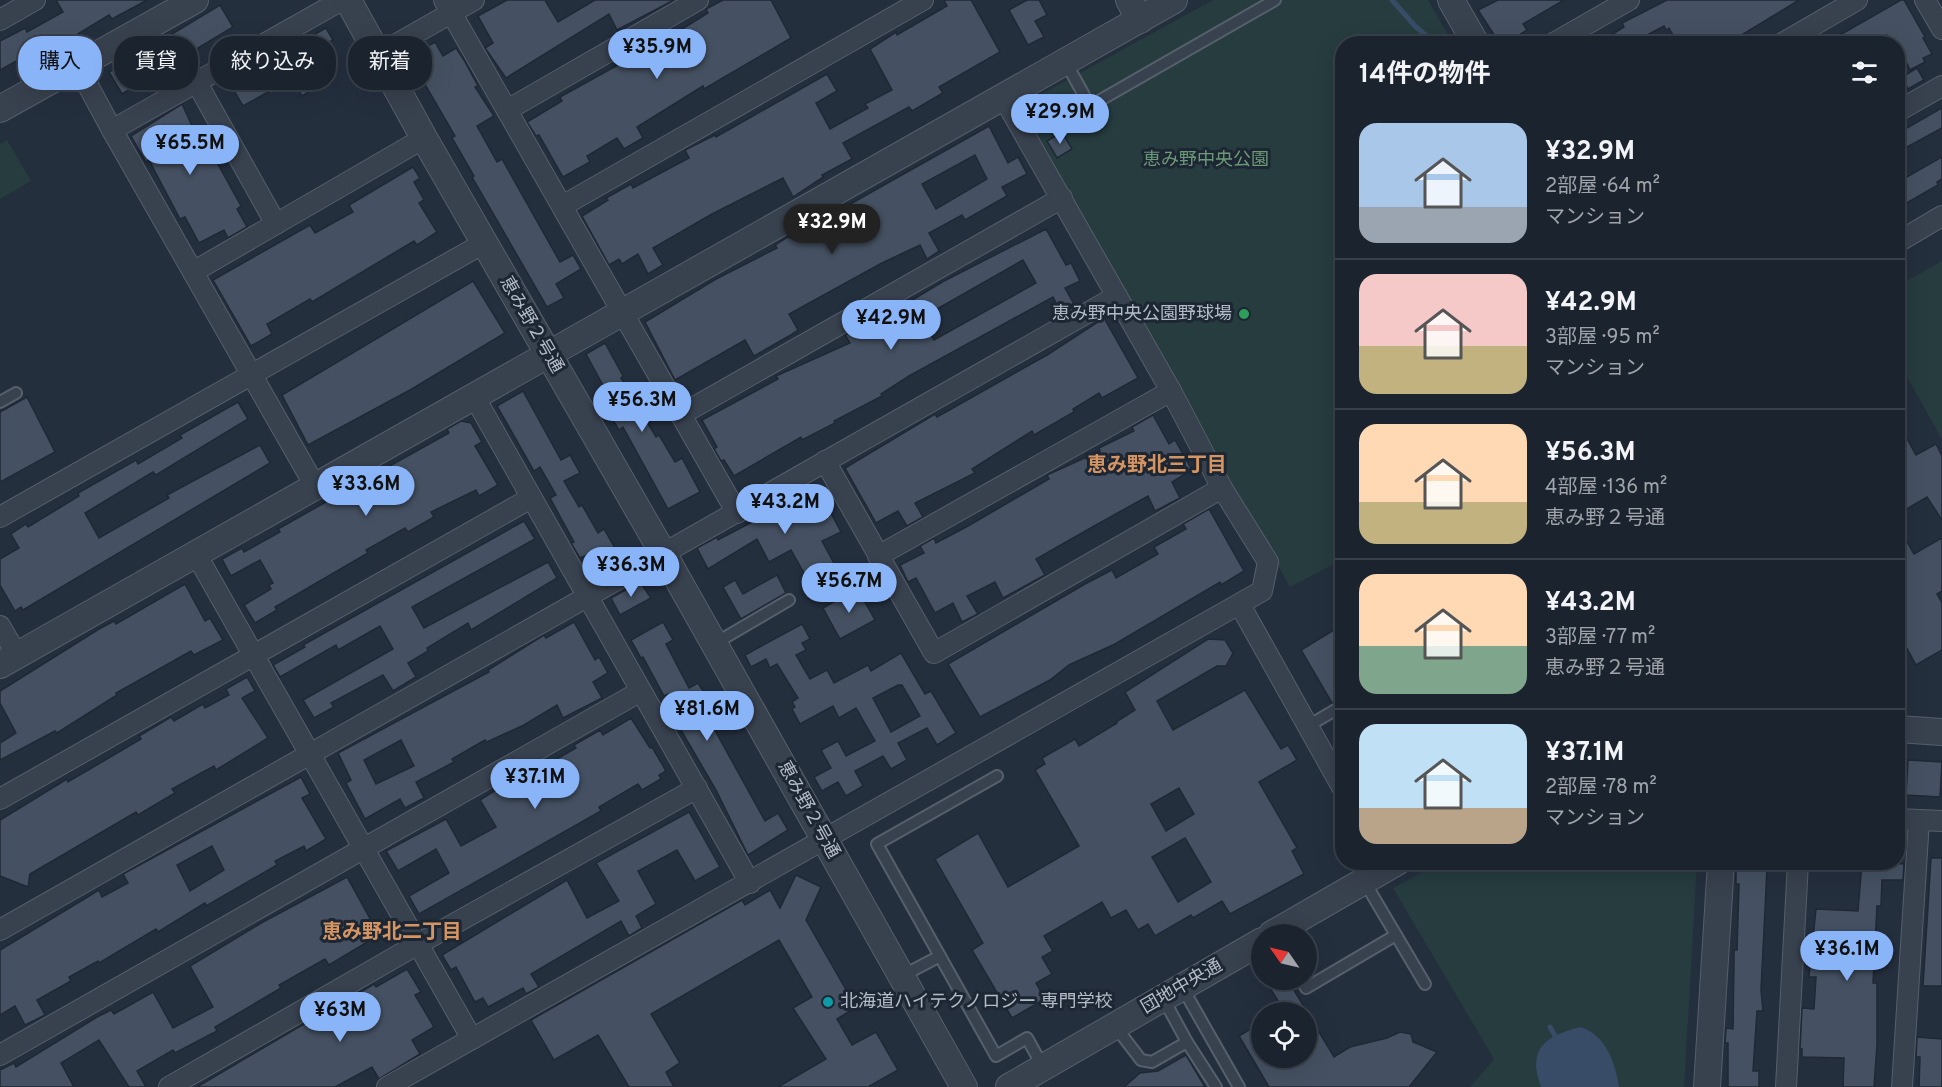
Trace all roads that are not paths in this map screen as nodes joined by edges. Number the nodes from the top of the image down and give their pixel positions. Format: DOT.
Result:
graph roads {
  1 [pos="35,0"];
  2 [pos="195,0"];
  3 [pos="342,0"];
  4 [pos="348,0"];
  5 [pos="474,0"];
  6 [pos="698,0"];
  7 [pos="923,0"];
  8 [pos="1174,0"];
  9 [pos="1275,0"];
  10 [pos="1451,0"];
  11 [pos="1629,0"];
  12 [pos="1857,0"];
  13 [pos="1925,0"];
  14 [pos="448,7"];
  15 [pos="1134,10"];
  16 [pos="0,20"];
  17 [pos="1942,29"];
  18 [pos="369,36"];
  19 [pos="405,36"];
  20 [pos="1471,36"];
  21 [pos="1566,36"];
  22 [pos="1795,36"];
  23 [pos="102,51"];
  24 [pos="1065,61"];
  25 [pos="198,82"];
  26 [pos="198,85"];
  27 [pos="1942,86"];
  28 [pos="33,90"];
  29 [pos="90,90"];
  30 [pos="184,90"];
  31 [pos="398,90"];
  32 [pos="1002,95"];
  33 [pos="1905,107"];
  34 [pos="0,109"];
  35 [pos="508,109"];
  36 [pos="112,130"];
  37 [pos="424,138"];
  38 [pos="1062,198"];
  39 [pos="564,206"];
  40 [pos="1942,216"];
  41 [pos="276,224"];
  42 [pos="1905,238"];
  43 [pos="484,243"];
  44 [pos="194,272"];
  45 [pos="1117,296"];
  46 [pos="623,312"];
  47 [pos="548,354"];
  48 [pos="251,373"];
  49 [pos="1172,391"];
  50 [pos="16,393"];
  51 [pos="474,396"];
  52 [pos="0,402"];
  53 [pos="682,414"];
  54 [pos="825,461"];
  55 [pos="315,486"];
  56 [pos="1222,488"];
  57 [pos="531,498"];
  58 [pos="737,513"];
  59 [pos="0,517"];
  60 [pos="663,553"];
  61 [pos="196,554"];
  62 [pos="878,556"];
  63 [pos="589,595"];
  64 [pos="789,600"];
  65 [pos="1240,605"];
  66 [pos="0,626"];
  67 [pos="714,644"];
  68 [pos="254,656"];
  69 [pos="9,660"];
  70 [pos="641,691"];
  71 [pos="1335,710"];
  72 [pos="1308,726"];
  73 [pos="1905,729"];
  74 [pos="1942,732"];
  75 [pos="310,754"];
  76 [pos="1335,774"];
  77 [pos="997,776"];
  78 [pos="698,788"];
  79 [pos="0,799"];
  80 [pos="1905,819"];
  81 [pos="1919,820"];
  82 [pos="1942,821"];
  83 [pos="825,840"];
  84 [pos="364,850"];
  85 [pos="1381,870"];
  86 [pos="1721,870"];
  87 [pos="1798,870"];
  88 [pos="1364,881"];
  89 [pos="750,883"];
  90 [pos="1291,924"];
  91 [pos="0,930"];
  92 [pos="1396,935"];
  93 [pos="418,944"];
  94 [pos="1251,947"];
  95 [pos="940,956"];
  96 [pos="902,976"];
  97 [pos="1317,982"];
  98 [pos="1425,984"];
  99 [pos="1172,992"];
  100 [pos="1114,1026"];
  101 [pos="472,1039"];
  102 [pos="1187,1042"];
  103 [pos="0,1055"];
  104 [pos="1044,1067"];
  105 [pos="169,1087"];
  106 [pos="387,1087"];
  107 [pos="964,1087"];
  108 [pos="1009,1087"];
  109 [pos="1216,1087"];
  110 [pos="1239,1087"];
  111 [pos="1707,1087"];
  112 [pos="1786,1087"];
  113 [pos="1902,1087"];
  1 -- 16 [label="street"];
  2 -- 23 [label="street"];
  3 -- 25 [label="street"];
  4 -- 18 [label="street, 恵み野２号通"];
  5 -- 14 [label="street"];
  6 -- 35 [label="street"];
  7 -- 39 [label="street"];
  8 -- 15 [label="street"];
  9 -- 24 [label="lane"];
  10 -- 20 [label="street"];
  11 -- 21 [label="street"];
  12 -- 22 [label="street"];
  13 -- 17 [label="street"];
  14 -- 19 [label="street"];
  14 -- 35 [label="street"];
  15 -- 24 [label="street"];
  24 -- 32 [label="street"];
  26 -- 41 [label="street"];
  27 -- 33 [label="street"];
  28 -- 34 [label="street"];
  29 -- 36 [label="street"];
  30 -- 36 [label="street"];
  31 -- 37 [label="street, 恵み野２号通"];
  32 -- 38 [label="street"];
  32 -- 46 [label="street"];
  35 -- 39 [label="street"];
  36 -- 44 [label="street"];
  37 -- 41 [label="street"];
  37 -- 43 [label="street, 恵み野２号通"];
  38 -- 45 [label="street"];
  38 -- 53 [label="street"];
  39 -- 46 [label="street"];
  40 -- 42 [label="street"];
  41 -- 44 [label="street"];
  43 -- 47 [label="street, 恵み野２号通"];
  43 -- 48 [label="street"];
  44 -- 48 [label="street"];
  45 -- 49 [label="street"];
  45 -- 54 [label="street"];
  46 -- 47 [label="street"];
  46 -- 53 [label="street"];
  47 -- 51 [label="street"];
  47 -- 60 [label="street, 恵み野２号通"];
  48 -- 55 [label="street"];
  48 -- 59 [label="street"];
  49 -- 56 [label="street"];
  49 -- 62 [label="street"];
  50 -- 52 [label="lane"];
  51 -- 55 [label="street"];
  51 -- 57 [label="street"];
  53 -- 58 [label="street"];
  54 -- 58 [label="street"];
  54 -- 62 [label="street"];
  55 -- 61 [label="street"];
  56 -- 62 [label="street"];
  56 -- 65 [label="street"];
  57 -- 63 [label="street"];
  57 -- 68 [label="street"];
  58 -- 60 [label="street"];
  60 -- 63 [label="street"];
  60 -- 67 [label="street, 恵み野２号通"];
  61 -- 68 [label="street"];
  61 -- 69 [label="street"];
  63 -- 70 [label="street"];
  63 -- 75 [label="street"];
  64 -- 67 [label="lane"];
  65 -- 72 [label="street"];
  65 -- 83 [label="street"];
  66 -- 69 [label="street"];
  67 -- 83 [label="street, 恵み野２号通"];
  68 -- 75 [label="street"];
  68 -- 79 [label="street"];
  70 -- 78 [label="street"];
  70 -- 84 [label="street"];
  71 -- 72 [label="lane"];
  72 -- 76 [label="street"];
  73 -- 74 [label="street"];
  75 -- 84 [label="street"];
  75 -- 91 [label="street"];
  77 -- 95 [label="lane"];
  78 -- 89 [label="street"];
  78 -- 93 [label="street"];
  80 -- 81 [label="street"];
  81 -- 82 [label="street"];
  81 -- 113 [label="street"];
  83 -- 89 [label="street"];
  83 -- 96 [label="street, 恵み野２号通"];
  84 -- 93 [label="street"];
  84 -- 103 [label="street"];
  85 -- 88 [label="street, 団地中央通"];
  86 -- 111 [label="street"];
  87 -- 112 [label="street"];
  88 -- 90 [label="street, 団地中央通"];
  88 -- 92 [label="lane"];
  89 -- 101 [label="street"];
  92 -- 97 [label="lane"];
  92 -- 98 [label="lane"];
  93 -- 101 [label="street"];
  93 -- 105 [label="street"];
  94 -- 99 [label="street, 団地中央通"];
  95 -- 96 [label="lane"];
  95 -- 104 [label="lane"];
  96 -- 107 [label="street, 恵み野２号通"];
  99 -- 100 [label="street, 団地中央通"];
  99 -- 102 [label="lane"];
  99 -- 110 [label="lane"];
  100 -- 102 [label="lane"];
  100 -- 104 [label="street, 団地中央通"];
  101 -- 106 [label="street"];
  102 -- 109 [label="lane"];
  104 -- 108 [label="street, 団地中央通"];
}
